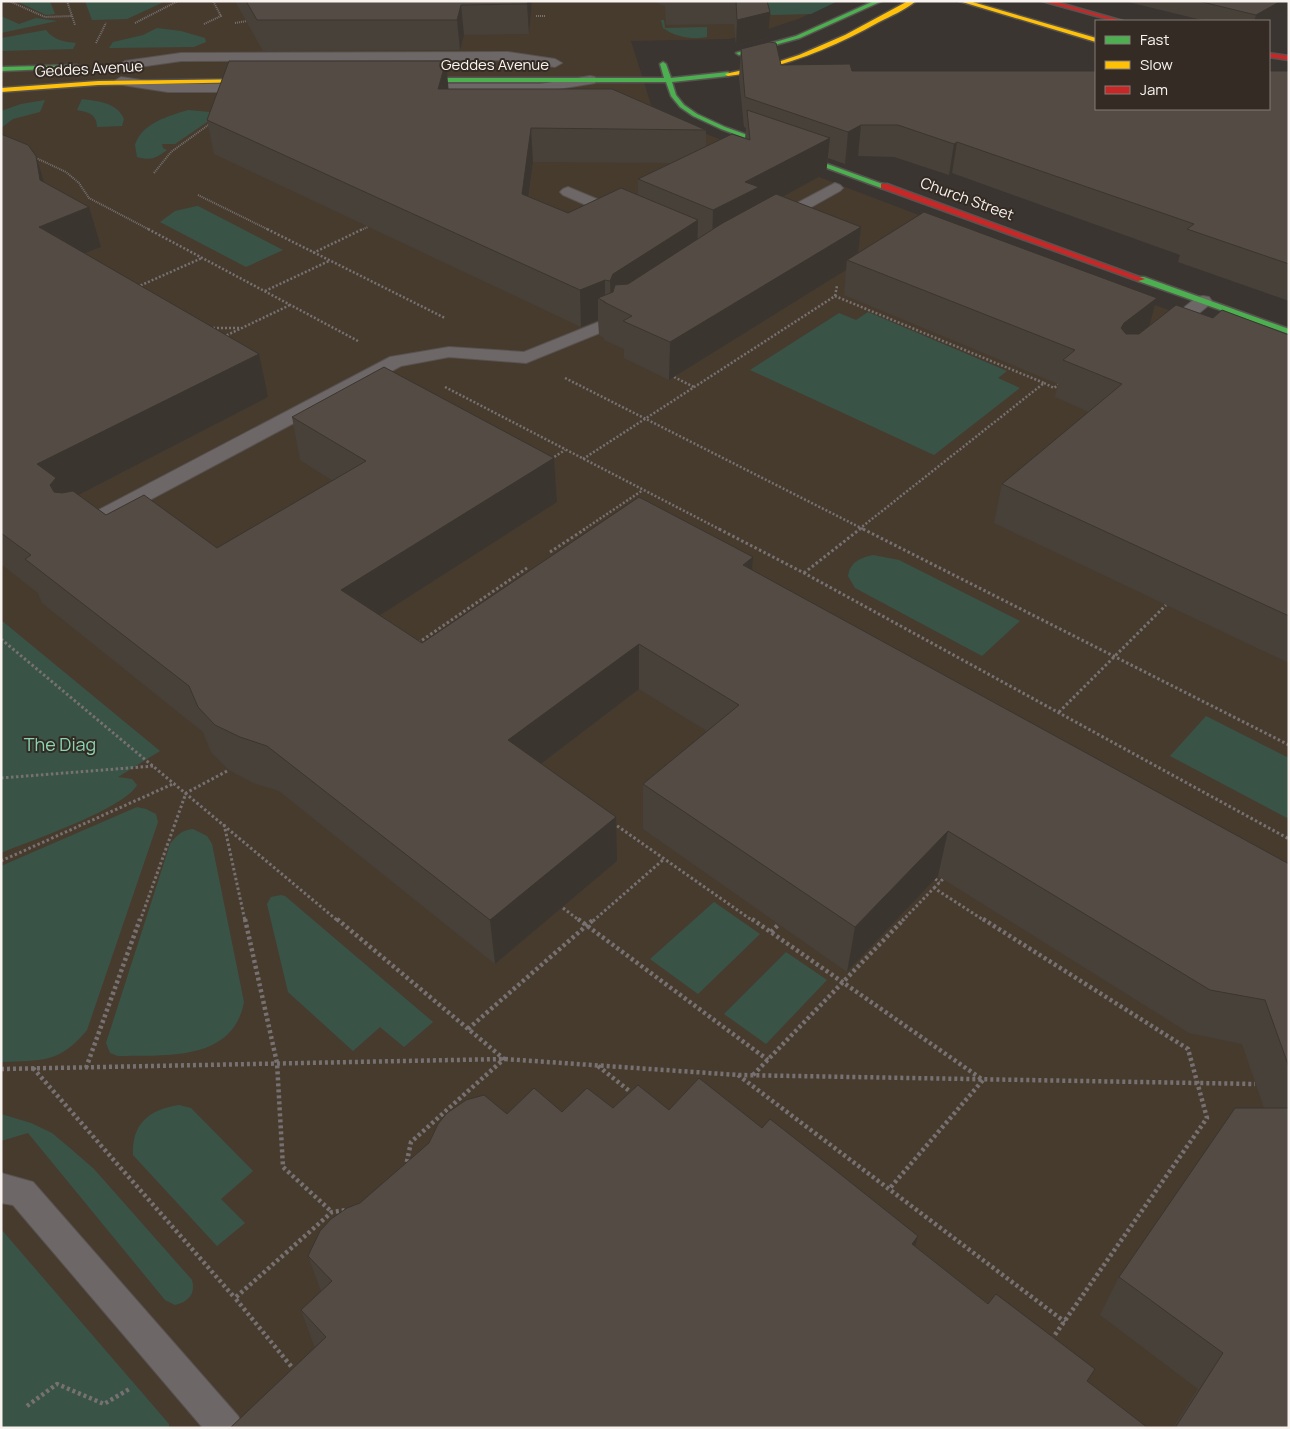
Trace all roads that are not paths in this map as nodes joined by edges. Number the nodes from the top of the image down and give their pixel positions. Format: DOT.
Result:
graph roads {
  1 [pos="879,1"];
  2 [pos="913,1"];
  3 [pos="962,1"];
  4 [pos="1043,6"];
  5 [pos="1115,20"];
  6 [pos="1095,26"];
  7 [pos="1095,40"];
  8 [pos="729,55"];
  9 [pos="1270,55"];
  10 [pos="1289,58"];
  11 [pos="678,61"];
  12 [pos="560,63"];
  13 [pos="90,66"];
  14 [pos="120,66"];
  15 [pos="1,69"];
  16 [pos="590,80"];
  17 [pos="668,80"];
  18 [pos="119,81"];
  19 [pos="276,84"];
  20 [pos="398,84"];
  21 [pos="1,90"];
  22 [pos="835,188"];
  23 [pos="568,192"];
  24 [pos="639,223"];
  25 [pos="762,228"];
  26 [pos="1203,301"];
  27 [pos="606,324"];
  28 [pos="1289,332"];
  29 [pos="1151,342"];
  30 [pos="77,530"];
  31 [pos="1,1188"];
  32 [pos="226,1428"];
  1 -- 8 [label="street"];
  2 -- 17 [label="street"];
  3 -- 7 [label="street"];
  4 -- 5 [label="street"];
  4 -- 6 [label="street"];
  9 -- 10 [label="street"];
  11 -- 17 [label="street, Church Street"];
  12 -- 14 [label="lane"];
  13 -- 15 [label="street, Geddes Avenue"];
  16 -- 17 [label="street"];
  16 -- 20 [label="lane"];
  17 -- 26 [label="street, Church Street"];
  18 -- 19 [label="lane"];
  18 -- 21 [label="street, Geddes Avenue"];
  22 -- 25 [label="lane"];
  23 -- 24 [label="lane"];
  26 -- 28 [label="street, Church Street"];
  26 -- 29 [label="lane"];
  27 -- 30 [label="lane"];
  31 -- 32 [label="lane"];
}
